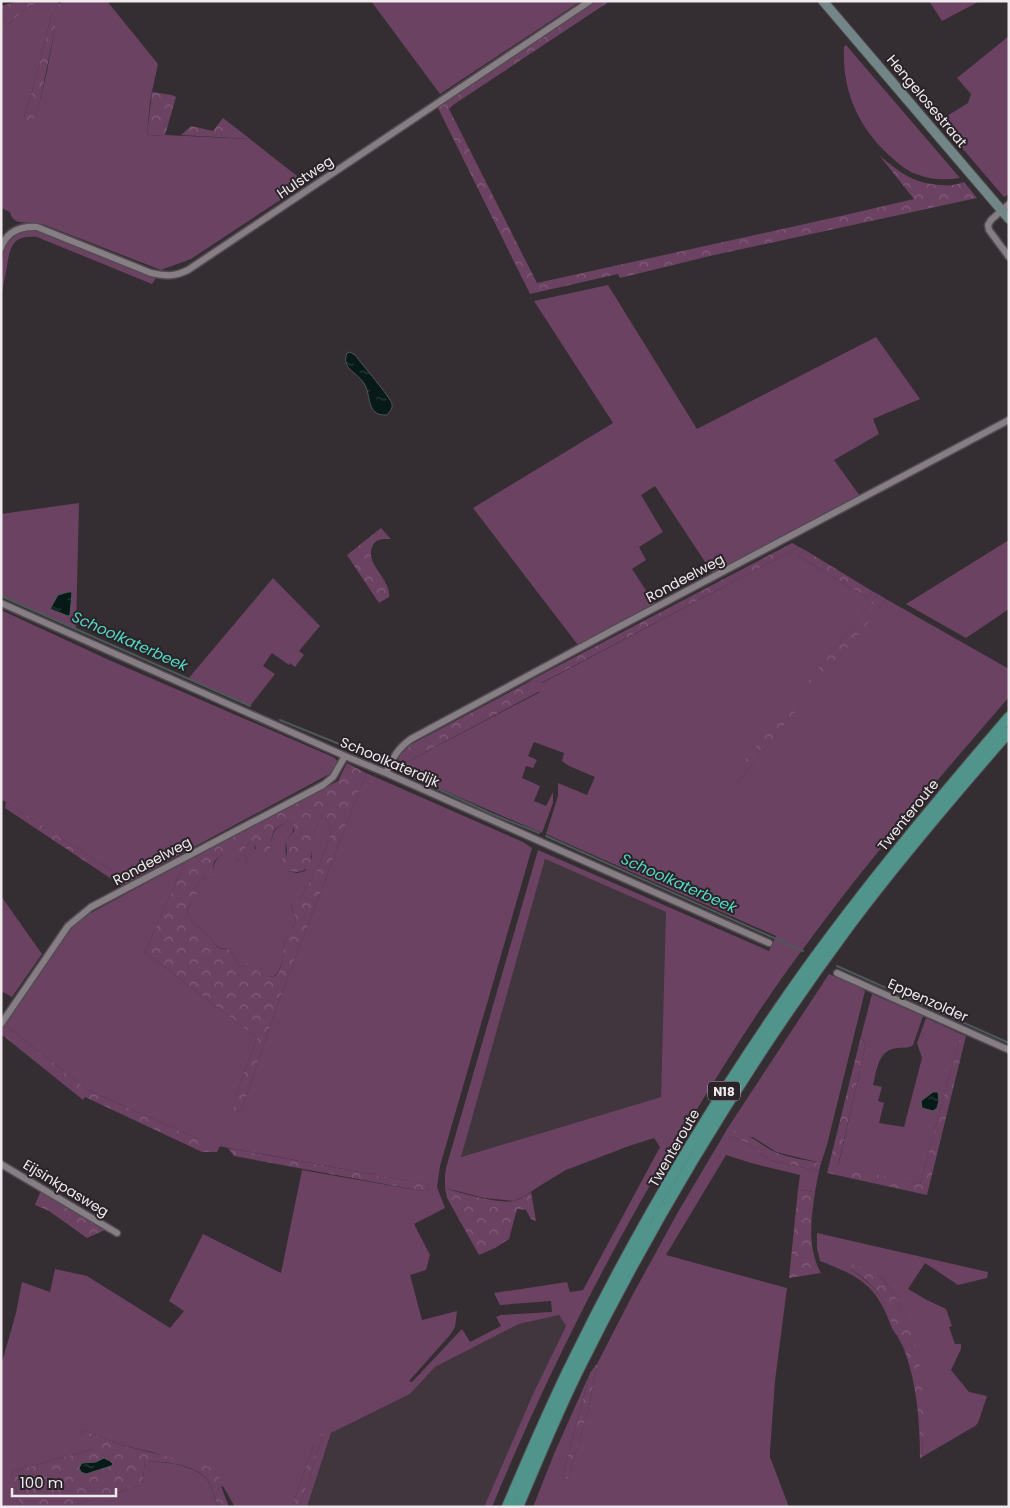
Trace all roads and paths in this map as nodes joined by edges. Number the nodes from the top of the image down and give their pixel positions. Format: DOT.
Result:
graph roads {
  1 [pos="590,1"];
  2 [pos="823,1"];
  3 [pos="1005,207"];
  4 [pos="1009,219"];
  5 [pos="1,248"];
  6 [pos="1009,257"];
  7 [pos="1009,420"];
  8 [pos="1,604"];
  9 [pos="1009,717"];
  10 [pos="1009,732"];
  11 [pos="345,756"];
  12 [pos="386,773"];
  13 [pos="769,943"];
  14 [pos="837,973"];
  15 [pos="1,1024"];
  16 [pos="1009,1050"];
  17 [pos="1,1164"];
  18 [pos="117,1233"];
  19 [pos="507,1507"];
  20 [pos="518,1507"];
  1 -- 5 [label="street, Hulstweg"];
  2 -- 3 [label="main road, Hengelosestraat"];
  3 -- 4 [label="main road, Hengelosestraat"];
  3 -- 6 [label="street"];
  7 -- 12 [label="street, Rondeelweg"];
  8 -- 11 [label="street, Schoolkaterdijk"];
  9 -- 19 [label="highway, Twenteroute / N18"];
  10 -- 20 [label="highway, Twenteroute / N18"];
  11 -- 12 [label="street, Schoolkaterdijk"];
  11 -- 15 [label="street, Rondeelweg"];
  12 -- 13 [label="street, Schoolkaterdijk"];
  14 -- 16 [label="street, Eppenzolder"];
  17 -- 18 [label="street, Eijsinkpasweg"];
}
